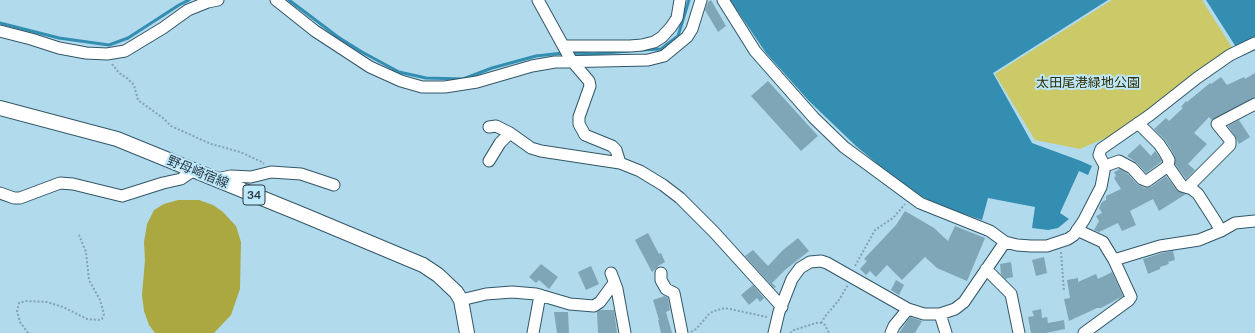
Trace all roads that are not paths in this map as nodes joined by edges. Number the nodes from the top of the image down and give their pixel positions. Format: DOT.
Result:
graph roads {
  1 [pos="218,0"];
  2 [pos="276,0"];
  3 [pos="538,0"];
  4 [pos="680,0"];
  5 [pos="701,0"];
  6 [pos="722,0"];
  7 [pos="0,31"];
  8 [pos="1255,43"];
  9 [pos="564,46"];
  10 [pos="574,62"];
  11 [pos="1255,104"];
  12 [pos="0,108"];
  13 [pos="1138,123"];
  14 [pos="489,127"];
  15 [pos="510,133"];
  16 [pos="489,161"];
  17 [pos="620,163"];
  18 [pos="1105,166"];
  19 [pos="1168,166"];
  20 [pos="194,170"];
  21 [pos="216,179"];
  22 [pos="334,186"];
  23 [pos="1188,187"];
  24 [pos="0,193"];
  25 [pos="1255,221"];
  26 [pos="1077,230"];
  27 [pos="1220,231"];
  28 [pos="1005,242"];
  29 [pos="1114,260"];
  30 [pos="986,269"];
  31 [pos="660,273"];
  32 [pos="540,295"];
  33 [pos="461,300"];
  34 [pos="782,307"];
  35 [pos="908,309"];
  36 [pos="940,314"];
  37 [pos="467,333"];
  38 [pos="534,333"];
  39 [pos="625,333"];
  40 [pos="682,333"];
  41 [pos="774,333"];
  42 [pos="891,333"];
  43 [pos="946,333"];
  44 [pos="1019,333"];
  45 [pos="1084,333"];
  1 -- 7 [label="street"];
  2 -- 10 [label="street"];
  3 -- 9 [label="street"];
  4 -- 9 [label="street"];
  5 -- 10 [label="street"];
  6 -- 28 [label="street"];
  8 -- 13 [label="street"];
  9 -- 10 [label="street"];
  10 -- 17 [label="street"];
  11 -- 23 [label="street"];
  12 -- 20 [label="main road, 野母崎宿線 / 34"];
  13 -- 18 [label="street"];
  13 -- 19 [label="street"];
  14 -- 15 [label="street"];
  15 -- 16 [label="street"];
  15 -- 17 [label="street"];
  17 -- 34 [label="street"];
  18 -- 19 [label="street"];
  18 -- 26 [label="street"];
  19 -- 23 [label="street"];
  20 -- 21 [label="main road, 野母崎宿線 / 34"];
  20 -- 24 [label="street"];
  21 -- 22 [label="street"];
  21 -- 33 [label="main road, 野母崎宿線 / 34"];
  23 -- 27 [label="street"];
  25 -- 27 [label="street"];
  26 -- 28 [label="street"];
  26 -- 29 [label="street"];
  27 -- 29 [label="street"];
  28 -- 30 [label="street"];
  29 -- 45 [label="street"];
  30 -- 36 [label="street"];
  30 -- 44 [label="street"];
  31 -- 40 [label="street"];
  32 -- 33 [label="street"];
  32 -- 38 [label="street"];
  32 -- 39 [label="street"];
  33 -- 37 [label="main road, 野母崎宿線 / 34"];
  34 -- 35 [label="street"];
  34 -- 41 [label="street"];
  35 -- 36 [label="street"];
  35 -- 42 [label="street"];
  36 -- 43 [label="street"];
}
